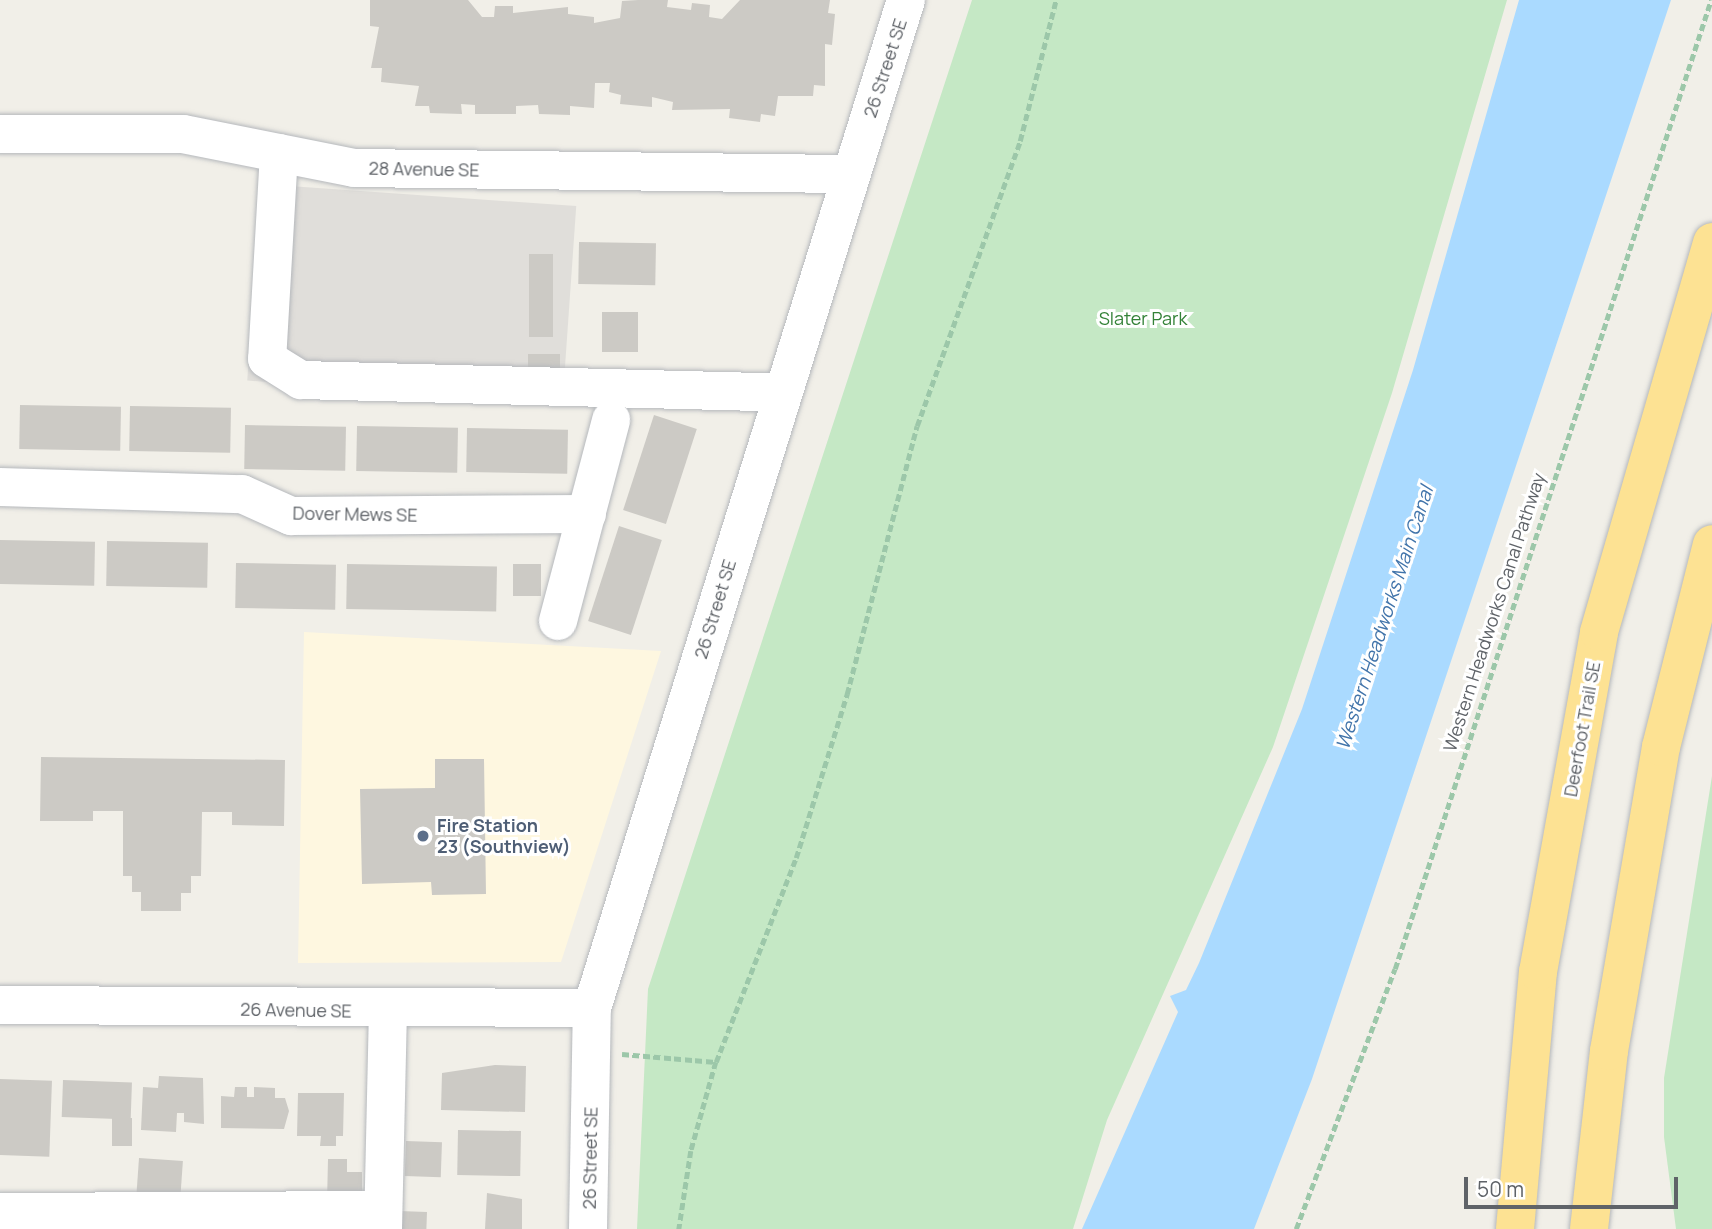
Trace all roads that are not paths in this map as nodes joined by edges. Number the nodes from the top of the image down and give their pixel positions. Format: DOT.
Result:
graph roads {
  1 [pos="906,0"];
  2 [pos="0,134"];
  3 [pos="279,153"];
  4 [pos="851,174"];
  5 [pos="1712,242"];
  6 [pos="782,393"];
  7 [pos="611,420"];
  8 [pos="0,487"];
  9 [pos="587,514"];
  10 [pos="1712,544"];
  11 [pos="558,621"];
  12 [pos="0,1005"];
  13 [pos="592,1008"];
  14 [pos="388,1011"];
  15 [pos="1609,1051"];
  16 [pos="0,1212"];
  17 [pos="383,1220"];
  18 [pos="588,1229"];
  19 [pos="1515,1229"];
  20 [pos="1589,1229"];
  21 [pos="1614,1229"];
  1 -- 4 [label="street, 26 Street SE"];
  2 -- 3 [label="street, 28 Avenue SE"];
  3 -- 4 [label="street, 28 Avenue SE"];
  3 -- 6 [label="street"];
  4 -- 6 [label="street, 26 Street SE"];
  5 -- 19 [label="highway, Deerfoot Trail SE"];
  6 -- 13 [label="street, 26 Street SE"];
  7 -- 9 [label="street"];
  8 -- 9 [label="street, Dover Mews SE"];
  9 -- 11 [label="street"];
  10 -- 15 [label="highway"];
  12 -- 14 [label="street, 26 Avenue SE"];
  13 -- 14 [label="street, 26 Avenue SE"];
  13 -- 18 [label="street, 26 Street SE"];
  14 -- 17 [label="street"];
  15 -- 20 [label="highway"];
  15 -- 21 [label="highway"];
  16 -- 17 [label="street"];
}
